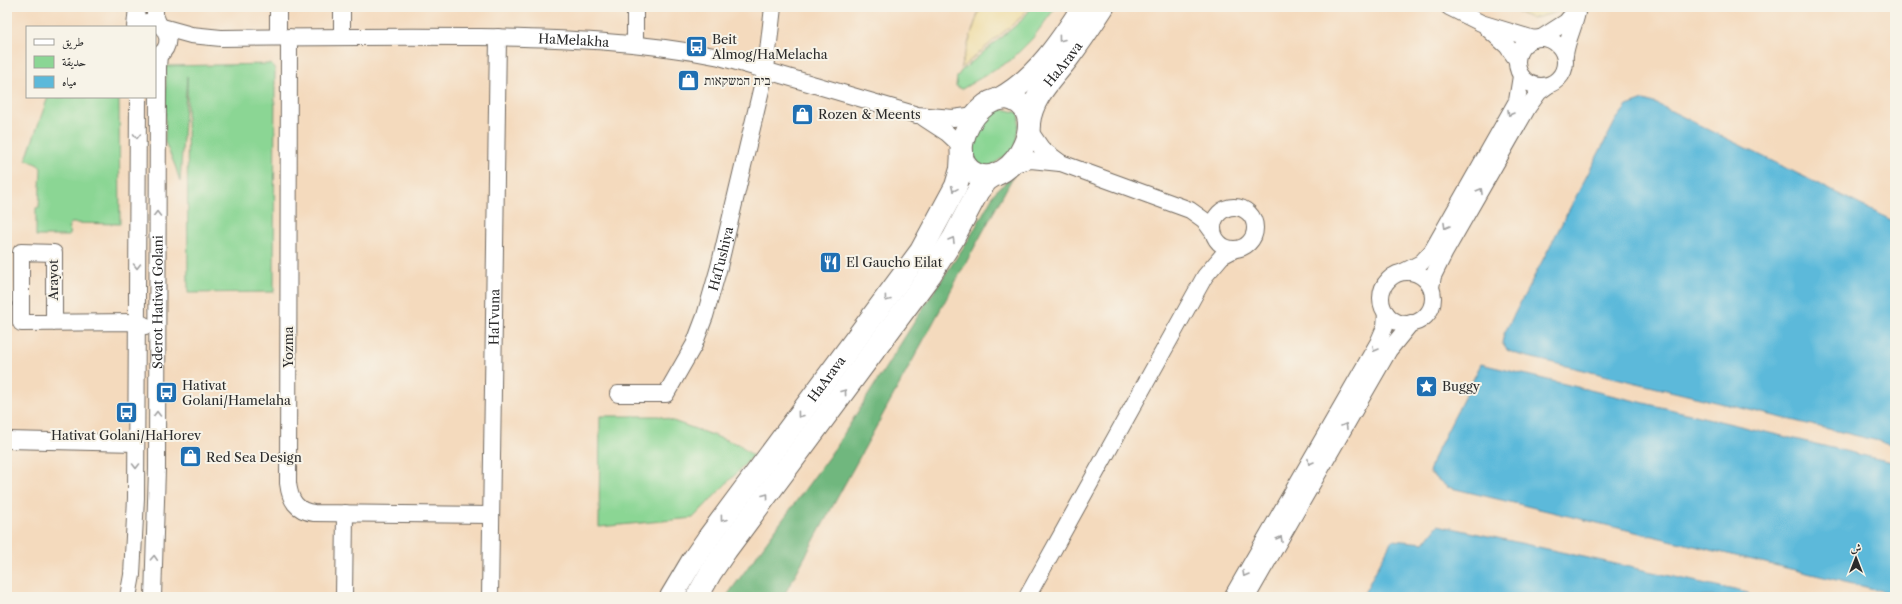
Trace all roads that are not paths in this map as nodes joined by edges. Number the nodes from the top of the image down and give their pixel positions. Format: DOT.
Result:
graph roads {
  1 [pos="137,7"];
  2 [pos="154,7"];
  3 [pos="278,7"];
  4 [pos="342,7"];
  5 [pos="635,7"];
  6 [pos="773,7"];
  7 [pos="1083,7"];
  8 [pos="1103,7"];
  9 [pos="1449,7"];
  10 [pos="1578,7"];
  11 [pos="1481,24"];
  12 [pos="135,26"];
  13 [pos="137,26"];
  14 [pos="161,26"];
  15 [pos="284,37"];
  16 [pos="342,37"];
  17 [pos="498,37"];
  18 [pos="221,38"];
  19 [pos="1538,38"];
  20 [pos="635,44"];
  21 [pos="159,55"];
  22 [pos="1565,55"];
  23 [pos="1517,60"];
  24 [pos="766,69"];
  25 [pos="1521,76"];
  26 [pos="1547,86"];
  27 [pos="138,98"];
  28 [pos="999,99"];
  29 [pos="917,114"];
  30 [pos="975,114"];
  31 [pos="1029,126"];
  32 [pos="962,149"];
  33 [pos="1061,163"];
  34 [pos="1004,169"];
  35 [pos="1190,210"];
  36 [pos="1219,212"];
  37 [pos="1214,235"];
  38 [pos="1235,249"];
  39 [pos="1403,272"];
  40 [pos="1204,276"];
  41 [pos="1431,288"];
  42 [pos="1386,312"];
  43 [pos="138,322"];
  44 [pos="54,323"];
  45 [pos="1411,323"];
  46 [pos="157,330"];
  47 [pos="618,394"];
  48 [pos="7,440"];
  49 [pos="136,443"];
  50 [pos="345,513"];
  51 [pos="491,515"];
  52 [pos="128,597"];
  53 [pos="152,597"];
  54 [pos="344,597"];
  55 [pos="490,597"];
  56 [pos="671,597"];
  57 [pos="697,597"];
  58 [pos="1027,597"];
  59 [pos="1232,597"];
  60 [pos="1246,597"];
  1 -- 12 [label="street"];
  2 -- 14 [label="street"];
  3 -- 15 [label="street, Yozma"];
  4 -- 16 [label="street"];
  5 -- 20 [label="street"];
  6 -- 24 [label="street"];
  7 -- 28 [label="highway, HaArava, one-way"];
  8 -- 31 [label="highway, HaArava"];
  9 -- 11 [label="street"];
  10 -- 19 [label="street"];
  10 -- 22 [label="street"];
  11 -- 19 [label="street"];
  11 -- 23 [label="street"];
  13 -- 14 [label="street, HaMelakha"];
  14 -- 18 [label="street, HaMelakha"];
  14 -- 21 [label="street, Sderot Hativat Golani"];
  15 -- 16 [label="street, HaMelakha"];
  15 -- 18 [label="street, HaMelakha"];
  15 -- 50 [label="street, Yozma"];
  16 -- 17 [label="street, HaMelakha"];
  17 -- 20 [label="street, HaMelakha"];
  17 -- 51 [label="street, HaTvuna"];
  18 -- 21 [label="street, HaMelakha"];
  19 -- 22 [label="street"];
  19 -- 23 [label="street"];
  20 -- 24 [label="street, HaMelakha"];
  46 -- 21 [label="street, Sderot Hativat Golani, one-way"];
  22 -- 26 [label="street"];
  23 -- 25 [label="street"];
  24 -- 29 [label="street, HaMelakha"];
  24 -- 47 [label="street, HaTushiya"];
  25 -- 26 [label="street"];
  25 -- 39 [label="street, one-way"];
  41 -- 26 [label="street, one-way"];
  27 -- 43 [label="street, Sderot Hativat Golani, one-way"];
  28 -- 30 [label="highway"];
  28 -- 31 [label="highway"];
  29 -- 30 [label="street, HaMelakha"];
  29 -- 32 [label="street, HaMelakha"];
  30 -- 32 [label="highway"];
  31 -- 33 [label="street"];
  31 -- 34 [label="highway"];
  32 -- 34 [label="highway"];
  32 -- 56 [label="highway, HaArava, one-way"];
  33 -- 34 [label="street"];
  33 -- 35 [label="street"];
  57 -- 34 [label="highway, HaArava, one-way"];
  35 -- 36 [label="street"];
  35 -- 37 [label="street"];
  36 -- 37 [label="street"];
  36 -- 38 [label="street"];
  37 -- 38 [label="street"];
  37 -- 40 [label="street"];
  38 -- 40 [label="street"];
  39 -- 41 [label="street"];
  39 -- 42 [label="street"];
  40 -- 58 [label="street"];
  41 -- 45 [label="street"];
  42 -- 45 [label="street"];
  42 -- 59 [label="street, one-way"];
  43 -- 44 [label="street, Arayot"];
  43 -- 46 [label="street, Arayot"];
  43 -- 49 [label="street, Sderot Hativat Golani"];
  44 -- 44 [label="street, Arayot"];
  60 -- 45 [label="street, one-way"];
  53 -- 46 [label="street, Sderot Hativat Golani, one-way"];
  48 -- 49 [label="street"];
  49 -- 52 [label="street, Sderot Hativat Golani, one-way"];
  50 -- 51 [label="street, Yozma"];
  50 -- 54 [label="street"];
  51 -- 55 [label="street, HaTvuna"];
}
